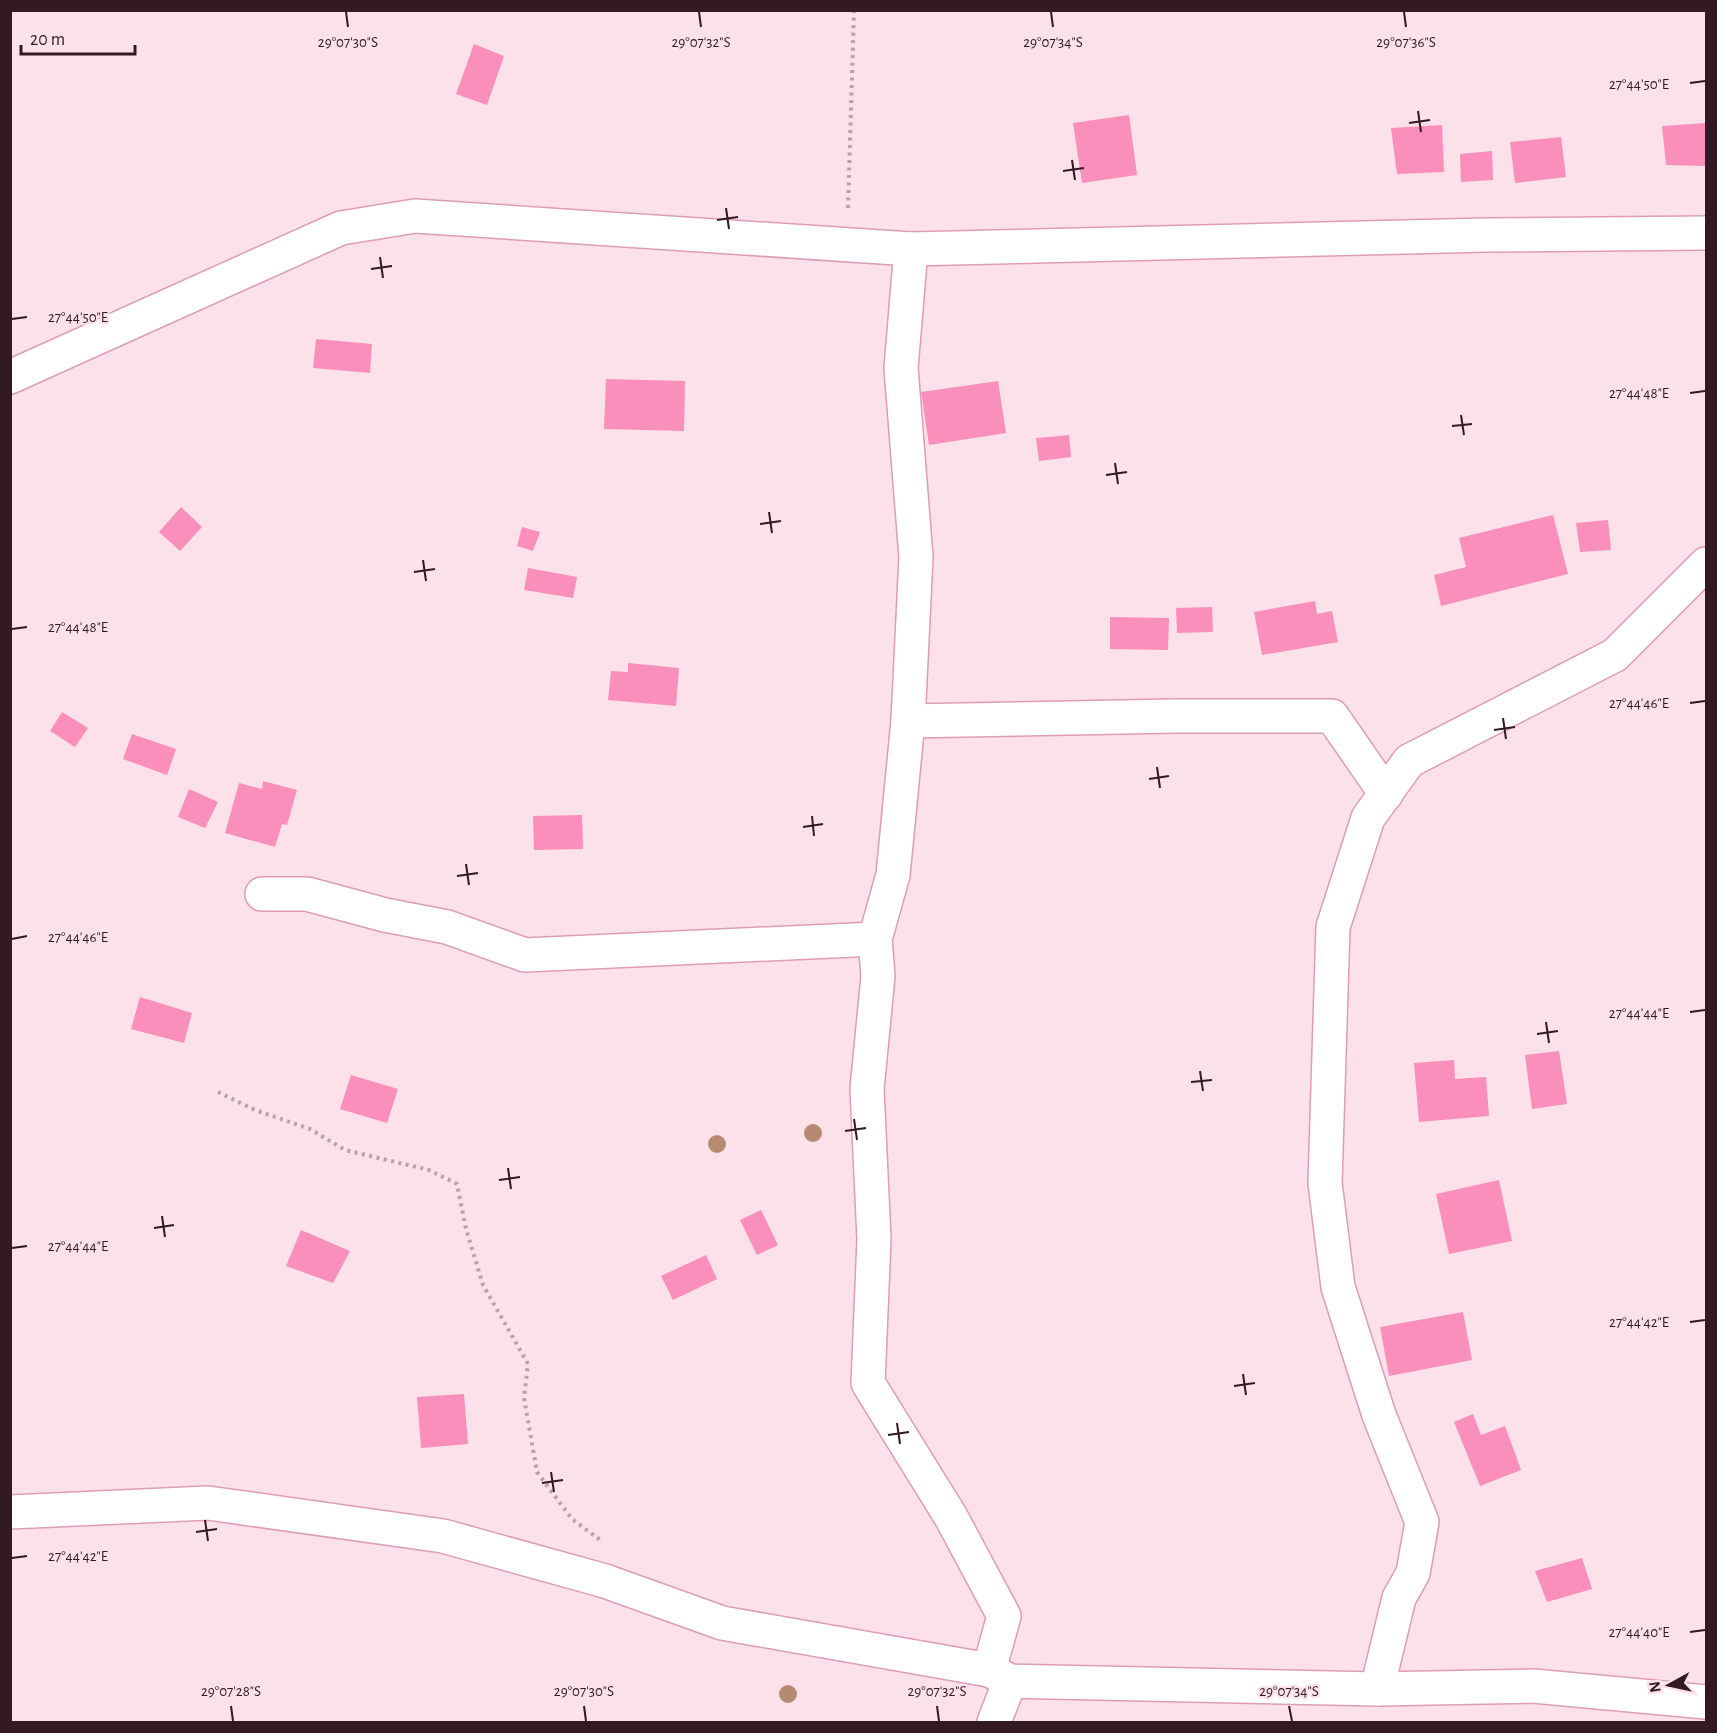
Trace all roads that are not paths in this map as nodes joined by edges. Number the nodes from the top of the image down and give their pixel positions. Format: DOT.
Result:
graph roads {
  1 [pos="1707,233"];
  2 [pos="910,249"];
  3 [pos="10,377"];
  4 [pos="1707,564"];
  5 [pos="908,721"];
  6 [pos="1386,794"];
  7 [pos="262,894"];
  8 [pos="876,939"];
  9 [pos="10,1512"];
  10 [pos="999,1676"];
  11 [pos="1377,1689"];
  12 [pos="1707,1702"];
  13 [pos="994,1722"];
  1 -- 2 [label="street"];
  2 -- 3 [label="street"];
  2 -- 5 [label="street"];
  4 -- 6 [label="street"];
  5 -- 6 [label="street"];
  5 -- 8 [label="street"];
  6 -- 11 [label="street"];
  7 -- 8 [label="street"];
  8 -- 10 [label="street"];
  9 -- 10 [label="street"];
  10 -- 11 [label="street"];
  10 -- 13 [label="street"];
  11 -- 12 [label="street"];
}
